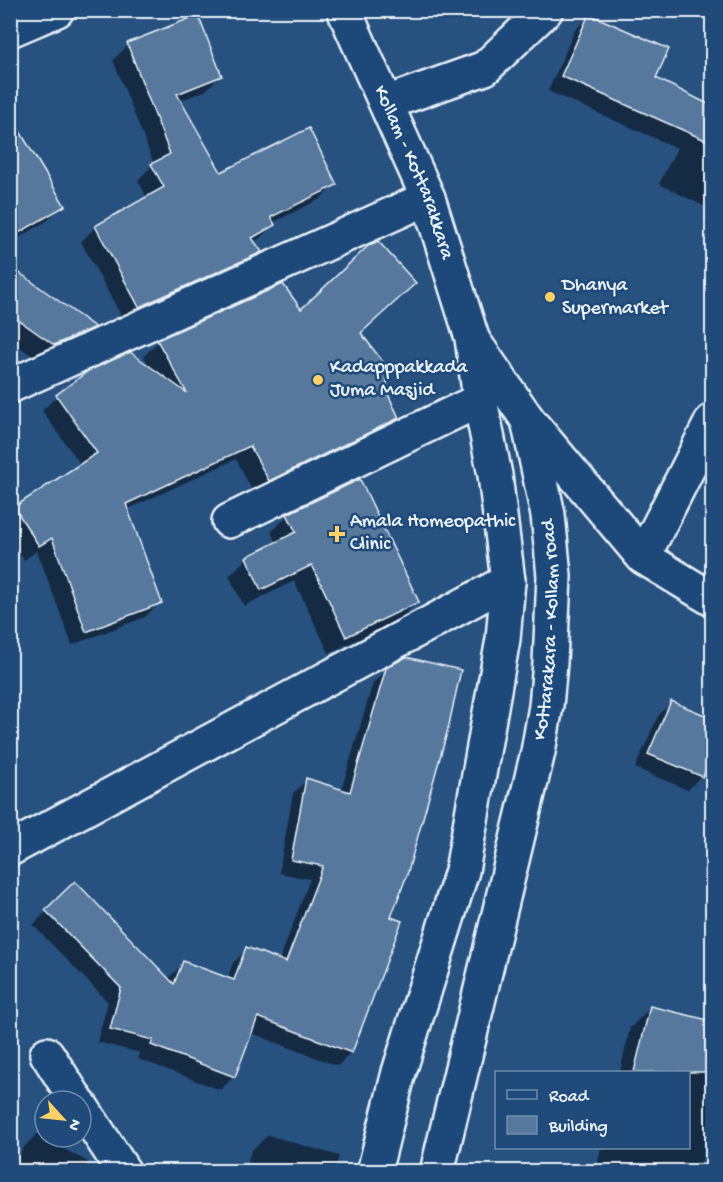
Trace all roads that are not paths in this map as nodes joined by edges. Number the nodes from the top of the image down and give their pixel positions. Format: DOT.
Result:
graph roads {
  1 [pos="57,10"];
  2 [pos="344,10"];
  3 [pos="546,10"];
  4 [pos="10,30"];
  5 [pos="386,103"];
  6 [pos="428,198"];
  7 [pos="472,338"];
  8 [pos="10,386"];
  9 [pos="480,400"];
  10 [pos="528,420"];
  11 [pos="712,421"];
  12 [pos="229,521"];
  13 [pos="643,557"];
  14 [pos="508,581"];
  15 [pos="712,599"];
  16 [pos="10,849"];
  17 [pos="47,1054"];
  18 [pos="69,1089"];
  19 [pos="93,1124"];
  20 [pos="124,1172"];
  21 [pos="374,1172"];
  22 [pos="437,1172"];
  1 -- 4 [label="street"];
  2 -- 5 [label="street, Kollam - Kottarakkara"];
  3 -- 5 [label="street"];
  5 -- 6 [label="street, Kollam - Kottarakkara"];
  6 -- 7 [label="street, Kollam - Kottarakkara"];
  6 -- 8 [label="street"];
  7 -- 9 [label="street, Kottarakara - Kollam road"];
  7 -- 10 [label="street, Kottarakara - Kollam road"];
  9 -- 12 [label="street"];
  9 -- 14 [label="street, Kottarakara - Kollam road"];
  10 -- 13 [label="street"];
  10 -- 22 [label="street, Kottarakara - Kollam road"];
  11 -- 13 [label="street"];
  13 -- 15 [label="street"];
  14 -- 16 [label="street"];
  14 -- 21 [label="street, Kottarakara - Kollam road"];
  17 -- 18 [label="street"];
  19 -- 20 [label="street"];
}
